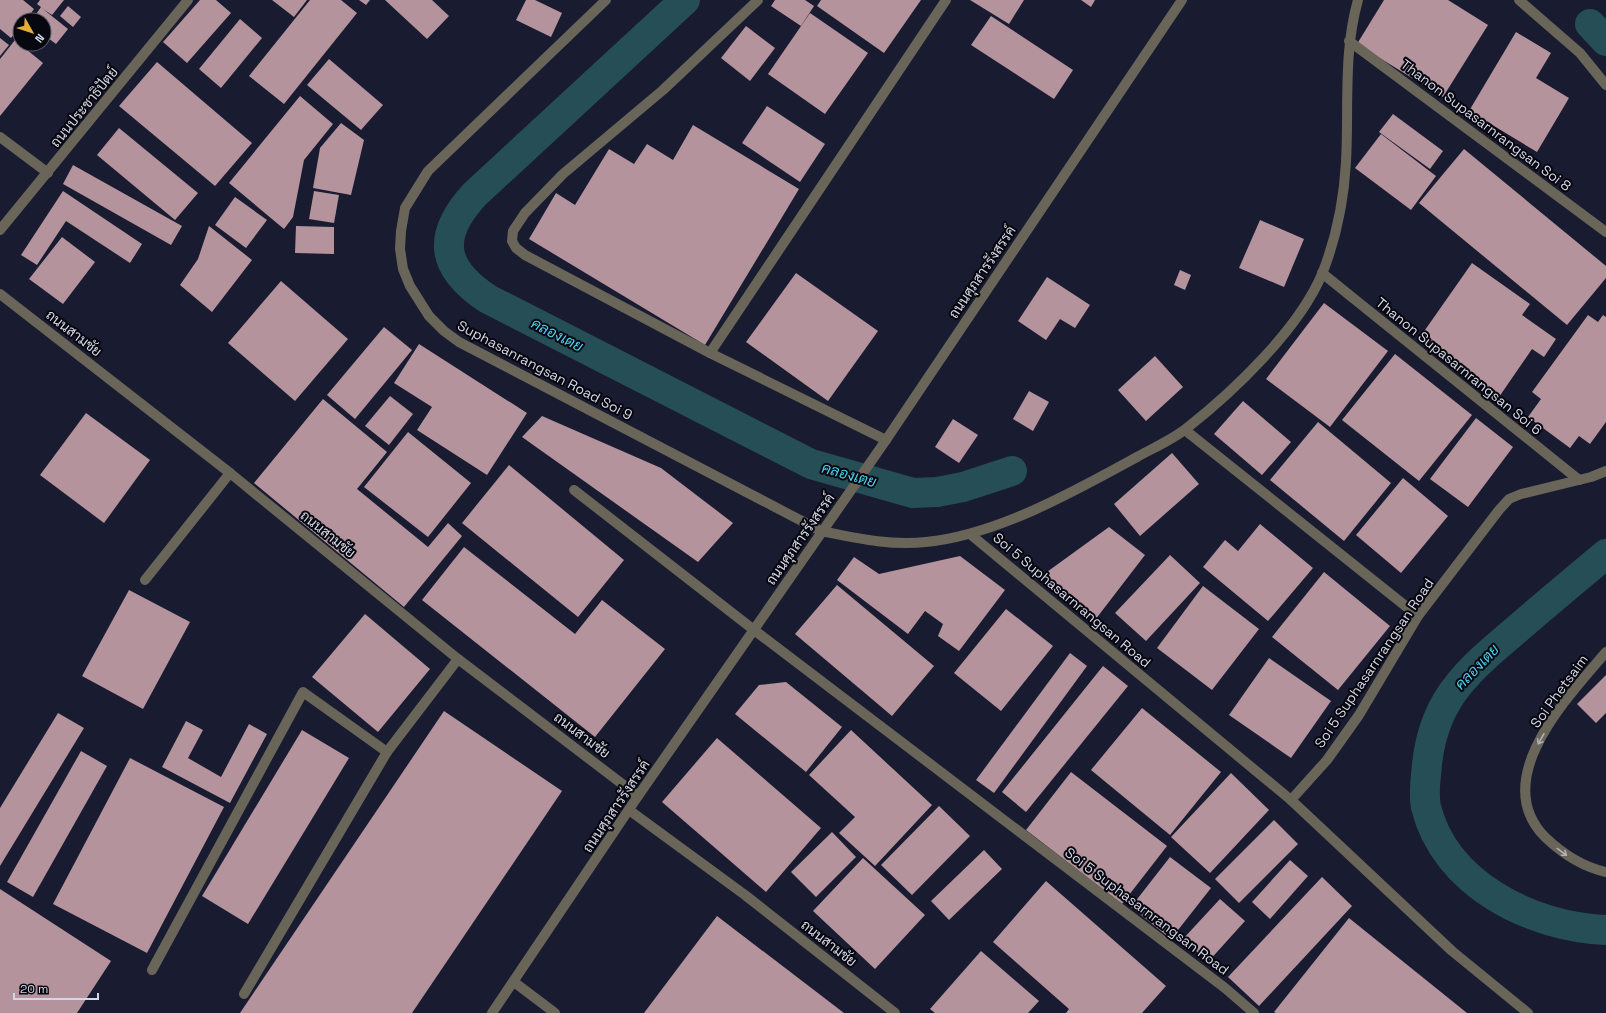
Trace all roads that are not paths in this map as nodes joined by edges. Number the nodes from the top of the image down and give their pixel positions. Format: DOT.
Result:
graph roads {
  1 [pos="188,0"];
  2 [pos="606,0"];
  3 [pos="758,0"];
  4 [pos="946,0"];
  5 [pos="1182,0"];
  6 [pos="1358,0"];
  7 [pos="1519,0"];
  8 [pos="1349,41"];
  9 [pos="1606,85"];
  10 [pos="0,137"];
  11 [pos="48,172"];
  12 [pos="0,230"];
  13 [pos="1606,232"];
  14 [pos="1322,273"];
  15 [pos="0,294"];
  16 [pos="710,353"];
  17 [pos="1185,430"];
  18 [pos="886,440"];
  19 [pos="1606,471"];
  20 [pos="230,472"];
  21 [pos="1579,480"];
  22 [pos="574,490"];
  23 [pos="821,532"];
  24 [pos="970,534"];
  25 [pos="145,580"];
  26 [pos="1418,616"];
  27 [pos="754,630"];
  28 [pos="1606,652"];
  29 [pos="458,659"];
  30 [pos="387,752"];
  31 [pos="638,796"];
  32 [pos="1291,800"];
  33 [pos="629,810"];
  34 [pos="1606,872"];
  35 [pos="152,970"];
  36 [pos="514,982"];
  37 [pos="244,994"];
  38 [pos="492,1013"];
  39 [pos="555,1013"];
  40 [pos="895,1013"];
  41 [pos="1254,1013"];
  42 [pos="1528,1013"];
  1 -- 11 [label="street, ถนนประชาธิปัตย์"];
  2 -- 23 [label="street, Suphasanrangsan Road Soi 9"];
  3 -- 16 [label="street"];
  4 -- 16 [label="street"];
  5 -- 18 [label="street, ถนนศุภสารรังสรรค์"];
  6 -- 8 [label="street, Soi 5 Suphasarnrangsan Road"];
  7 -- 9 [label="street"];
  8 -- 13 [label="street, Thanon Supasarnrangsan Soi 8"];
  8 -- 14 [label="street, Soi 5 Suphasarnrangsan Road"];
  10 -- 11 [label="street"];
  11 -- 12 [label="street, ถนนประชาธิปัตย์"];
  14 -- 17 [label="street, Soi 5 Suphasarnrangsan Road"];
  14 -- 21 [label="street, Thanon Supasarnrangsan Soi 6"];
  15 -- 20 [label="street, ถนนสามชัย"];
  16 -- 18 [label="street"];
  17 -- 24 [label="street, Soi 5 Suphasarnrangsan Road"];
  17 -- 26 [label="street"];
  18 -- 23 [label="street, ถนนศุภสารรังสรรค์"];
  19 -- 21 [label="street, Soi 5 Suphasarnrangsan Road"];
  20 -- 25 [label="street"];
  20 -- 29 [label="street, ถนนสามชัย"];
  21 -- 26 [label="street, Soi 5 Suphasarnrangsan Road"];
  22 -- 27 [label="street, Soi 5 Suphasarnrangsan Road"];
  23 -- 24 [label="street, Soi 5 Suphasarnrangsan Road"];
  23 -- 27 [label="street, ถนนศุภสารรังสรรค์"];
  24 -- 32 [label="street, Soi 5 Suphasarnrangsan Road"];
  26 -- 32 [label="street, Soi 5 Suphasarnrangsan Road"];
  27 -- 31 [label="street, ถนนศุภสารรังสรรค์"];
  27 -- 41 [label="street, Soi 5 Suphasarnrangsan Road"];
  28 -- 34 [label="street, Soi Phetsaim, one-way"];
  29 -- 30 [label="street"];
  29 -- 31 [label="street, ถนนสามชัย"];
  30 -- 35 [label="street"];
  30 -- 37 [label="street"];
  31 -- 33 [label="street, ถนนศุภสารรังสรรค์"];
  32 -- 42 [label="street"];
  33 -- 36 [label="street, ถนนศุภสารรังสรรค์"];
  33 -- 40 [label="street, ถนนสามชัย"];
  36 -- 38 [label="street, ถนนศุภสารรังสรรค์"];
  36 -- 39 [label="street"];
}
